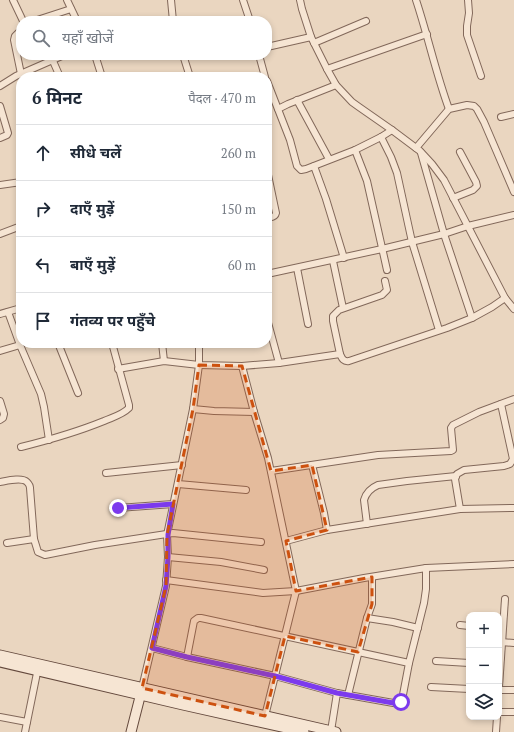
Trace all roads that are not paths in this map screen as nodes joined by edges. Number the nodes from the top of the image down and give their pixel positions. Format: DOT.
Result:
graph roads {
  1 [pos="13,0"];
  2 [pos="67,0"];
  3 [pos="172,0"];
  4 [pos="243,0"];
  5 [pos="300,0"];
  6 [pos="416,0"];
  7 [pos="468,0"];
  8 [pos="71,9"];
  9 [pos="21,16"];
  10 [pos="49,16"];
  11 [pos="74,16"];
  12 [pos="173,16"];
  13 [pos="248,16"];
  14 [pos="366,21"];
  15 [pos="427,34"];
  16 [pos="16,35"];
  17 [pos="313,40"];
  18 [pos="272,46"];
  19 [pos="16,50"];
  20 [pos="18,60"];
  21 [pos="53,60"];
  22 [pos="97,60"];
  23 [pos="185,60"];
  24 [pos="260,60"];
  25 [pos="326,69"];
  26 [pos="21,72"];
  27 [pos="26,72"];
  28 [pos="58,72"];
  29 [pos="100,72"];
  30 [pos="188,72"];
  31 [pos="264,72"];
  32 [pos="481,76"];
  33 [pos="16,77"];
  34 [pos="336,85"];
  35 [pos="0,86"];
  36 [pos="272,94"];
  37 [pos="297,100"];
  38 [pos="0,106"];
  39 [pos="278,109"];
  40 [pos="449,109"];
  41 [pos="514,114"];
  42 [pos="501,117"];
  43 [pos="392,130"];
  44 [pos="381,137"];
  45 [pos="0,138"];
  46 [pos="355,150"];
  47 [pos="418,150"];
  48 [pos="460,152"];
  49 [pos="329,159"];
  50 [pos="314,166"];
  51 [pos="0,177"];
  52 [pos="16,183"];
  53 [pos="1,185"];
  54 [pos="514,192"];
  55 [pos="272,194"];
  56 [pos="453,198"];
  57 [pos="514,215"];
  58 [pos="272,217"];
  59 [pos="468,226"];
  60 [pos="16,228"];
  61 [pos="0,234"];
  62 [pos="444,234"];
  63 [pos="412,242"];
  64 [pos="382,249"];
  65 [pos="344,258"];
  66 [pos="333,261"];
  67 [pos="297,268"];
  68 [pos="387,270"];
  69 [pos="272,273"];
  70 [pos="385,281"];
  71 [pos="505,298"];
  72 [pos="343,308"];
  73 [pos="16,309"];
  74 [pos="514,309"];
  75 [pos="2,312"];
  76 [pos="472,318"];
  77 [pos="308,324"];
  78 [pos="440,330"];
  79 [pos="272,337"];
  80 [pos="16,338"];
  81 [pos="16,346"];
  82 [pos="21,348"];
  83 [pos="60,348"];
  84 [pos="113,348"];
  85 [pos="163,348"];
  86 [pos="199,348"];
  87 [pos="0,351"];
  88 [pos="340,354"];
  89 [pos="164,361"];
  90 [pos="279,363"];
  91 [pos="199,365"];
  92 [pos="242,366"];
  93 [pos="118,369"];
  94 [pos="78,393"];
  95 [pos="514,399"];
  96 [pos="0,401"];
  97 [pos="501,404"];
  98 [pos="193,409"];
  99 [pos="254,412"];
  100 [pos="0,420"];
  101 [pos="49,440"];
  102 [pos="20,447"];
  103 [pos="182,465"];
  104 [pos="312,465"];
  105 [pos="271,471"];
  106 [pos="106,473"];
  107 [pos="456,476"];
  108 [pos="0,482"];
  109 [pos="178,484"];
  110 [pos="246,490"];
  111 [pos="173,504"];
  112 [pos="118,508"];
  113 [pos="514,508"];
  114 [pos="460,509"];
  115 [pos="367,524"];
  116 [pos="327,530"];
  117 [pos="168,535"];
  118 [pos="34,539"];
  119 [pos="286,541"];
  120 [pos="261,542"];
  121 [pos="7,543"];
  122 [pos="168,557"];
  123 [pos="514,564"];
  124 [pos="426,568"];
  125 [pos="264,570"];
  126 [pos="372,578"];
  127 [pos="166,580"];
  128 [pos="296,591"];
  129 [pos="505,599"];
  130 [pos="367,618"];
  131 [pos="502,622"];
  132 [pos="460,625"];
  133 [pos="466,626"];
  134 [pos="418,628"];
  135 [pos="285,636"];
  136 [pos="502,642"];
  137 [pos="514,643"];
  138 [pos="152,648"];
  139 [pos="358,652"];
  140 [pos="0,655"];
  141 [pos="187,657"];
  142 [pos="436,661"];
  143 [pos="0,662"];
  144 [pos="409,663"];
  145 [pos="466,663"];
  146 [pos="39,667"];
  147 [pos="275,676"];
  148 [pos="431,687"];
  149 [pos="466,689"];
  150 [pos="502,690"];
  151 [pos="514,690"];
  152 [pos="141,691"];
  153 [pos="337,693"];
  154 [pos="348,696"];
  155 [pos="502,712"];
  156 [pos="514,712"];
  157 [pos="265,716"];
  158 [pos="0,717"];
  159 [pos="497,720"];
  160 [pos="27,722"];
  161 [pos="333,731"];
  162 [pos="25,732"];
  163 [pos="131,732"];
  164 [pos="304,732"];
  165 [pos="496,732"];
  1 -- 9 [label="street"];
  2 -- 8 [label="street"];
  3 -- 12 [label="street"];
  4 -- 13 [label="street"];
  5 -- 17 [label="street"];
  6 -- 15 [label="street"];
  7 -- 32 [label="street"];
  8 -- 10 [label="street"];
  8 -- 11 [label="street"];
  14 -- 17 [label="street"];
  15 -- 25 [label="street"];
  15 -- 40 [label="street"];
  16 -- 19 [label="street"];
  17 -- 18 [label="street"];
  17 -- 25 [label="street"];
  20 -- 26 [label="street"];
  21 -- 27 [label="street"];
  21 -- 28 [label="street"];
  22 -- 29 [label="street"];
  23 -- 30 [label="street"];
  24 -- 31 [label="street"];
  25 -- 34 [label="street"];
  33 -- 35 [label="street"];
  34 -- 37 [label="street"];
  34 -- 43 [label="street"];
  36 -- 39 [label="street"];
  37 -- 39 [label="street"];
  37 -- 49 [label="street"];
  38 -- 45 [label="street"];
  39 -- 50 [label="street"];
  40 -- 47 [label="street"];
  40 -- 54 [label="street"];
  41 -- 42 [label="street"];
  43 -- 44 [label="street"];
  43 -- 47 [label="street"];
  44 -- 46 [label="street"];
  44 -- 63 [label="street"];
  46 -- 49 [label="street"];
  46 -- 64 [label="street"];
  47 -- 56 [label="street"];
  47 -- 62 [label="street"];
  48 -- 56 [label="street"];
  49 -- 50 [label="street"];
  50 -- 65 [label="street"];
  51 -- 53 [label="street"];
  52 -- 53 [label="street"];
  55 -- 58 [label="street"];
  56 -- 59 [label="street"];
  57 -- 59 [label="street"];
  59 -- 62 [label="street"];
  59 -- 71 [label="street"];
  60 -- 61 [label="street"];
  62 -- 63 [label="street"];
  62 -- 76 [label="street"];
  63 -- 64 [label="street"];
  63 -- 78 [label="street"];
  64 -- 65 [label="street"];
  64 -- 68 [label="street"];
  65 -- 66 [label="street"];
  66 -- 67 [label="street"];
  66 -- 72 [label="street"];
  67 -- 69 [label="street"];
  67 -- 77 [label="street"];
  70 -- 72 [label="street"];
  71 -- 74 [label="street"];
  71 -- 76 [label="street"];
  72 -- 88 [label="street"];
  73 -- 75 [label="street"];
  75 -- 80 [label="street"];
  76 -- 78 [label="street"];
  78 -- 88 [label="street"];
  79 -- 90 [label="street"];
  81 -- 87 [label="street"];
  82 -- 101 [label="street"];
  83 -- 94 [label="street"];
  84 -- 93 [label="street"];
  85 -- 89 [label="street"];
  86 -- 91 [label="street"];
  88 -- 90 [label="street"];
  89 -- 91 [label="street"];
  89 -- 93 [label="street"];
  90 -- 92 [label="street"];
  91 -- 92 [label="street"];
  91 -- 98 [label="street"];
  92 -- 99 [label="street"];
  93 -- 101 [label="street"];
  95 -- 97 [label="street"];
  96 -- 100 [label="street"];
  97 -- 104 [label="street"];
  97 -- 107 [label="street"];
  98 -- 99 [label="street"];
  98 -- 103 [label="street"];
  99 -- 105 [label="street"];
  101 -- 102 [label="street"];
  103 -- 106 [label="street"];
  103 -- 109 [label="street"];
  104 -- 105 [label="street"];
  104 -- 116 [label="street"];
  105 -- 119 [label="street"];
  107 -- 114 [label="street"];
  107 -- 115 [label="street"];
  108 -- 118 [label="street"];
  109 -- 110 [label="street"];
  109 -- 111 [label="street"];
  111 -- 112 [label="street"];
  111 -- 117 [label="street"];
  113 -- 114 [label="street"];
  114 -- 115 [label="street"];
  115 -- 116 [label="street"];
  116 -- 119 [label="street"];
  117 -- 118 [label="street"];
  117 -- 120 [label="street"];
  117 -- 122 [label="street"];
  118 -- 121 [label="street"];
  119 -- 128 [label="street"];
  122 -- 125 [label="street"];
  122 -- 127 [label="street"];
  123 -- 124 [label="street"];
  124 -- 126 [label="street"];
  124 -- 134 [label="street"];
  126 -- 128 [label="street"];
  126 -- 130 [label="street"];
  127 -- 128 [label="street"];
  127 -- 138 [label="street"];
  128 -- 135 [label="street"];
  129 -- 131 [label="street"];
  130 -- 134 [label="street"];
  130 -- 139 [label="street"];
  132 -- 133 [label="street"];
  134 -- 144 [label="street"];
  135 -- 139 [label="street"];
  135 -- 141 [label="street"];
  135 -- 147 [label="street"];
  136 -- 137 [label="street"];
  138 -- 141 [label="street"];
  138 -- 152 [label="street"];
  139 -- 144 [label="street"];
  139 -- 154 [label="street"];
  140 -- 146 [label="main road"];
  141 -- 147 [label="street"];
  142 -- 145 [label="street"];
  143 -- 146 [label="main road"];
  144 -- 154 [label="street"];
  146 -- 152 [label="main road"];
  146 -- 160 [label="street"];
  147 -- 153 [label="street"];
  147 -- 157 [label="street"];
  148 -- 149 [label="street"];
  150 -- 151 [label="street"];
  152 -- 157 [label="main road"];
  152 -- 163 [label="main road"];
  152 -- 164 [label="main road"];
  153 -- 154 [label="street"];
  153 -- 161 [label="street"];
  155 -- 156 [label="street"];
  157 -- 161 [label="main road"];
  158 -- 160 [label="street"];
  159 -- 165 [label="street"];
  160 -- 162 [label="street"];
}
